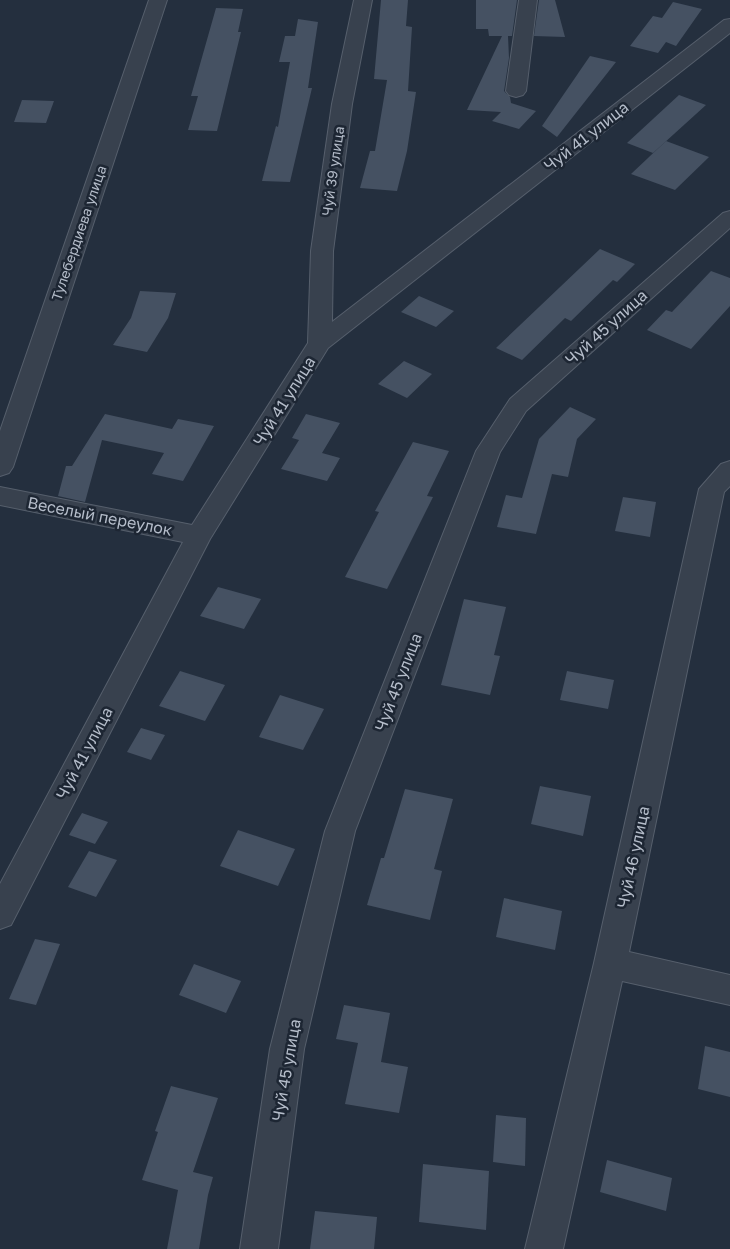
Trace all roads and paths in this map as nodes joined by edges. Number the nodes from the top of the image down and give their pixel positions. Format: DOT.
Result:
graph roads {
  1 [pos="158,0"];
  2 [pos="362,0"];
  3 [pos="528,0"];
  4 [pos="730,24"];
  5 [pos="516,91"];
  6 [pos="730,217"];
  7 [pos="320,344"];
  8 [pos="0,467"];
  9 [pos="730,470"];
  10 [pos="0,496"];
  11 [pos="199,536"];
  12 [pos="0,915"];
  13 [pos="610,963"];
  14 [pos="730,990"];
  15 [pos="259,1249"];
  16 [pos="544,1249"];
  1 -- 8 [label="street, Тулебердиева улица"];
  2 -- 7 [label="street, Чуй 39 улица"];
  3 -- 5 [label="street"];
  4 -- 7 [label="street, Чуй 41 улица"];
  6 -- 15 [label="street, Чуй 45 улица"];
  7 -- 11 [label="street, Чуй 41 улица"];
  9 -- 13 [label="street, Чуй 46 улица"];
  10 -- 11 [label="street, Веселый переулок"];
  11 -- 12 [label="street, Чуй 41 улица"];
  13 -- 14 [label="street"];
  13 -- 16 [label="street, Чуй 46 улица"];
}
